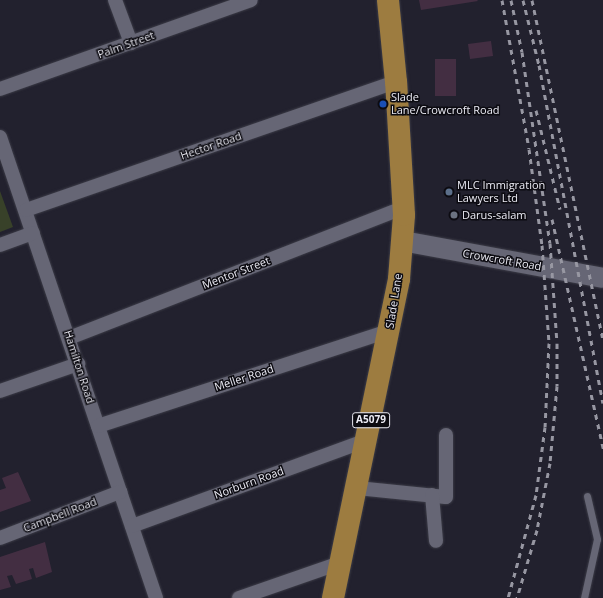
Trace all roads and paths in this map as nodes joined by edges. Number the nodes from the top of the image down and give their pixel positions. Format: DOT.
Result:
graph roads {
  1 [pos="115,0"];
  2 [pos="251,0"];
  3 [pos="388,0"];
  4 [pos="131,43"];
  5 [pos="396,82"];
  6 [pos="0,90"];
  7 [pos="0,137"];
  8 [pos="403,208"];
  9 [pos="26,210"];
  10 [pos="33,233"];
  11 [pos="402,241"];
  12 [pos="0,245"];
  13 [pos="603,278"];
  14 [pos="389,331"];
  15 [pos="69,338"];
  16 [pos="78,364"];
  17 [pos="0,391"];
  18 [pos="98,426"];
  19 [pos="446,435"];
  20 [pos="367,440"];
  21 [pos="357,488"];
  22 [pos="120,492"];
  23 [pos="432,495"];
  24 [pos="587,496"];
  25 [pos="132,526"];
  26 [pos="0,538"];
  27 [pos="436,540"];
  28 [pos="340,564"];
  29 [pos="156,598"];
  30 [pos="239,598"];
  31 [pos="333,598"];
  32 [pos="584,598"];
  1 -- 4 [label="street"];
  2 -- 4 [label="street, Palm Street"];
  3 -- 5 [label="main road, Slade Lane / A5079"];
  4 -- 6 [label="street, Palm Street"];
  5 -- 8 [label="main road, Slade Lane / A5079"];
  5 -- 9 [label="street, Hector Road"];
  7 -- 9 [label="street, Hamilton Road"];
  8 -- 11 [label="main road, Slade Lane / A5079"];
  8 -- 15 [label="street, Mentor Street"];
  9 -- 10 [label="street, Hamilton Road"];
  10 -- 12 [label="street"];
  10 -- 15 [label="street, Hamilton Road"];
  11 -- 13 [label="street, Crowcroft Road"];
  11 -- 14 [label="main road, Slade Lane / A5079"];
  14 -- 18 [label="street, Meller Road"];
  14 -- 20 [label="main road, Slade Lane / A5079"];
  15 -- 16 [label="street, Hamilton Road"];
  16 -- 17 [label="street"];
  16 -- 18 [label="street, Hamilton Road"];
  18 -- 22 [label="street, Hamilton Road"];
  19 -- 23 [label="street"];
  20 -- 21 [label="main road, Slade Lane / A5079"];
  20 -- 25 [label="street, Norburn Road"];
  21 -- 23 [label="street"];
  21 -- 28 [label="main road, Slade Lane / A5079"];
  22 -- 25 [label="street, Hamilton Road"];
  22 -- 26 [label="street, Campbell Road"];
  23 -- 27 [label="street"];
  24 -- 32 [label="lane"];
  25 -- 29 [label="street, Hamilton Road"];
  28 -- 30 [label="street"];
  28 -- 31 [label="main road, Slade Lane / A5079"];
}
